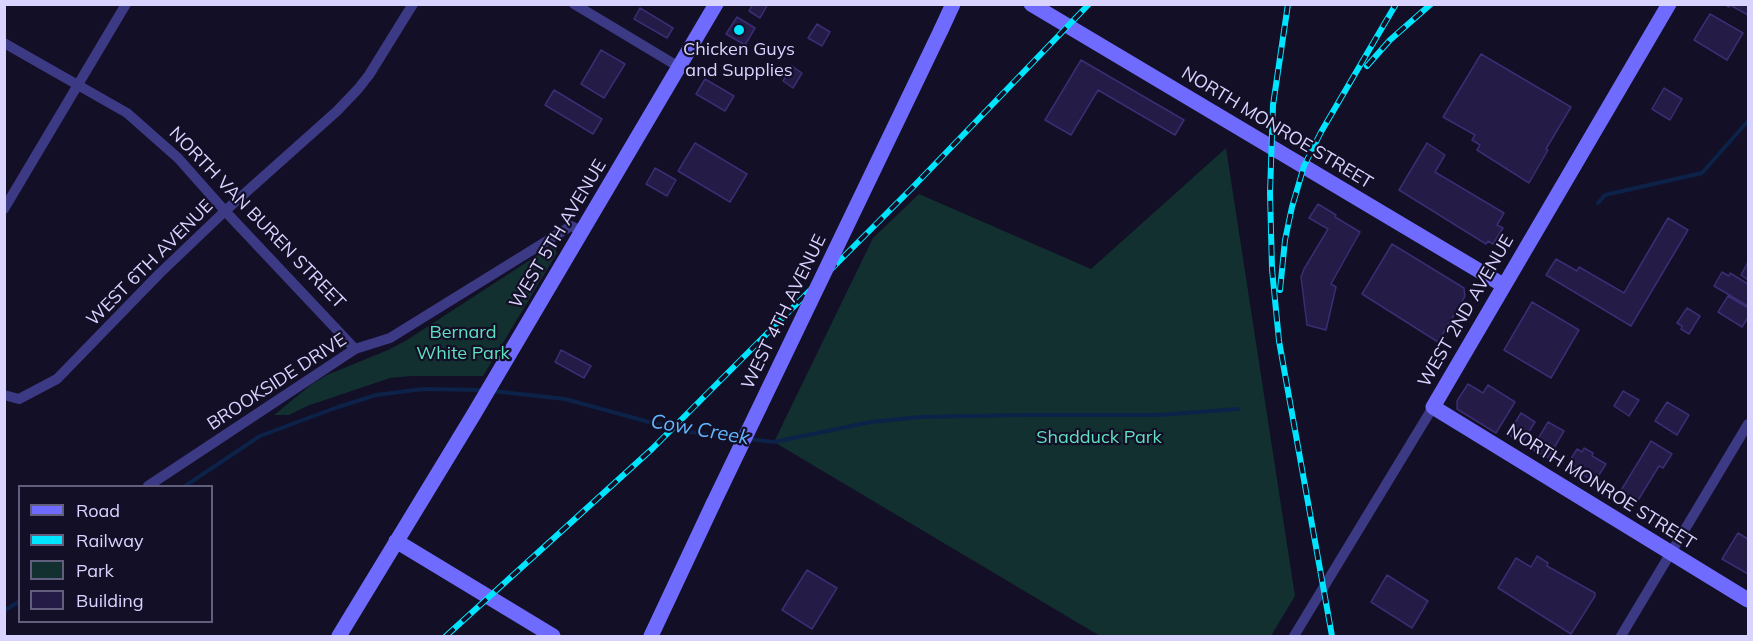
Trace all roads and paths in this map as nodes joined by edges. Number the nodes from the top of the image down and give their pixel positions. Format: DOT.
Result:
graph roads {
  1 [pos="126,4"];
  2 [pos="413,4"];
  3 [pos="574,4"];
  4 [pos="716,4"];
  5 [pos="953,4"];
  6 [pos="1669,4"];
  7 [pos="1040,6"];
  8 [pos="4,43"];
  9 [pos="679,67"];
  10 [pos="77,85"];
  11 [pos="4,209"];
  12 [pos="225,212"];
  13 [pos="582,231"];
  14 [pos="1503,285"];
  15 [pos="355,349"];
  16 [pos="4,395"];
  17 [pos="1433,407"];
  18 [pos="1749,423"];
  19 [pos="150,485"];
  20 [pos="396,541"];
  21 [pos="1671,554"];
  22 [pos="1749,600"];
  23 [pos="339,636"];
  24 [pos="553,636"];
  25 [pos="651,636"];
  26 [pos="1294,636"];
  27 [pos="1622,636"];
  1 -- 10 [label="street"];
  2 -- 12 [label="street, WEST 6TH AVENUE"];
  3 -- 9 [label="street"];
  4 -- 9 [label="street, WEST 5TH AVENUE"];
  5 -- 25 [label="street, WEST 4TH AVENUE, bridge"];
  6 -- 14 [label="street, WEST 2ND AVENUE"];
  7 -- 14 [label="street, NORTH MONROE STREET"];
  8 -- 10 [label="street, NORTH VAN BUREN STREET"];
  9 -- 13 [label="street, WEST 5TH AVENUE"];
  10 -- 11 [label="street"];
  10 -- 12 [label="street, NORTH VAN BUREN STREET"];
  12 -- 15 [label="street, NORTH VAN BUREN STREET"];
  12 -- 16 [label="street, WEST 6TH AVENUE"];
  13 -- 15 [label="street, BROOKSIDE DRIVE"];
  13 -- 20 [label="street, WEST 5TH AVENUE"];
  14 -- 17 [label="street, WEST 2ND AVENUE"];
  15 -- 19 [label="street, BROOKSIDE DRIVE"];
  17 -- 21 [label="street, NORTH MONROE STREET"];
  17 -- 26 [label="street, WEST 2ND AVENUE"];
  18 -- 21 [label="street"];
  20 -- 23 [label="street, WEST 5TH AVENUE"];
  20 -- 24 [label="street"];
  21 -- 22 [label="street, NORTH MONROE STREET"];
  21 -- 27 [label="street"];
}
